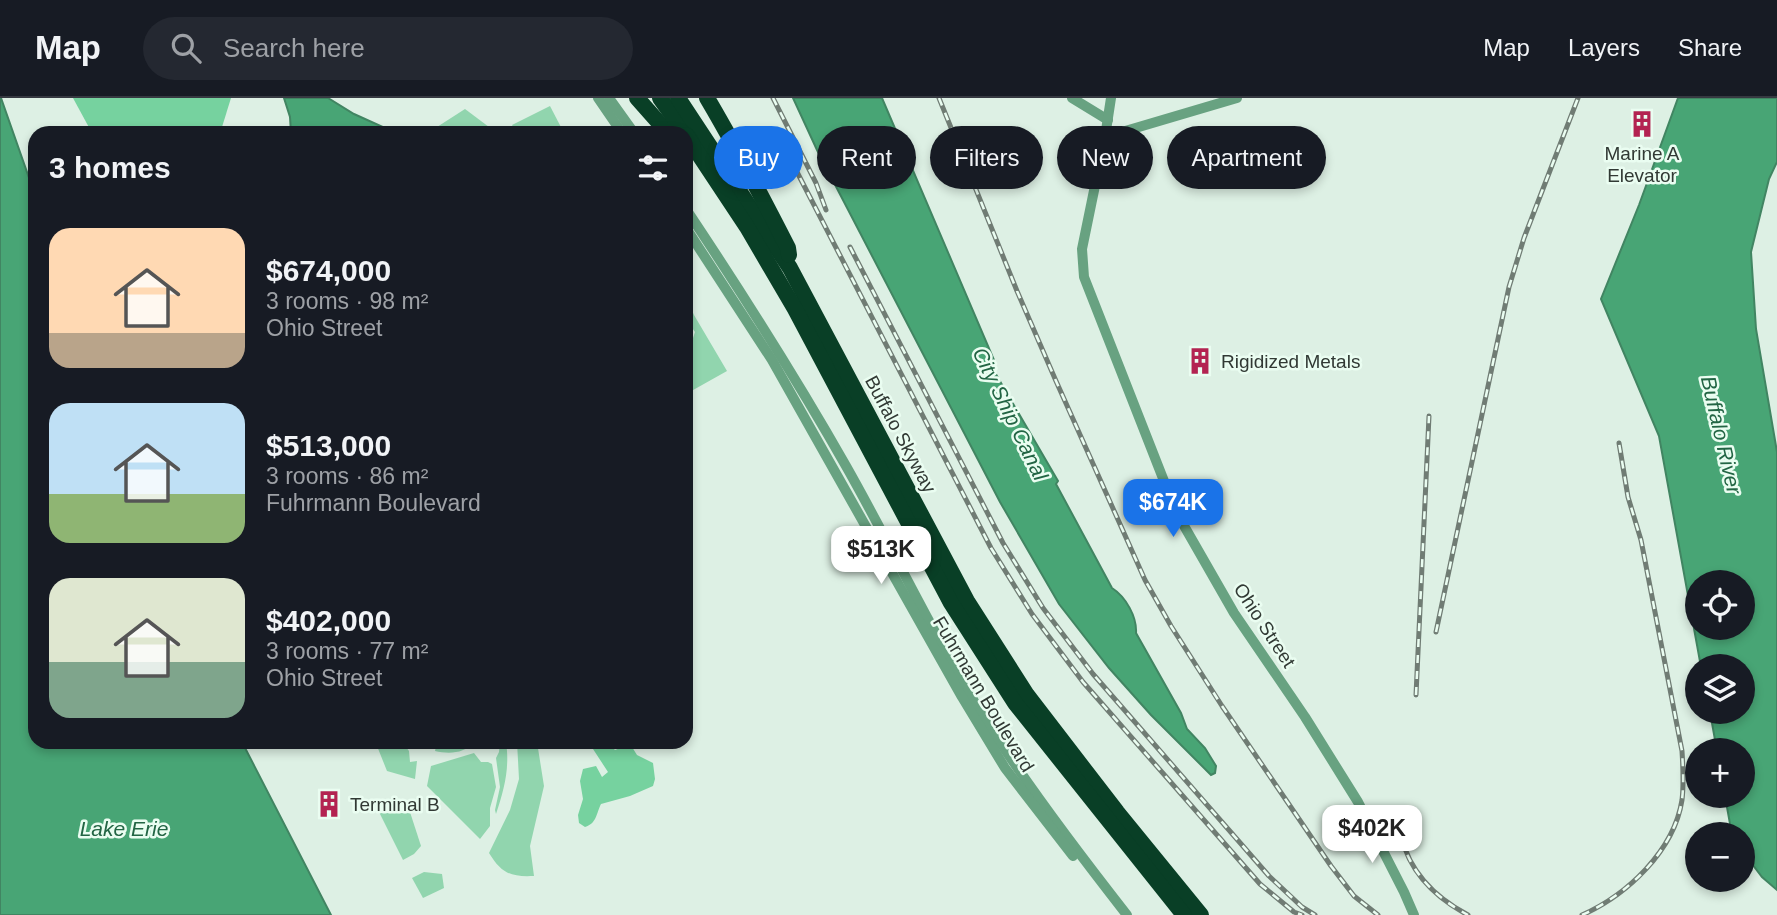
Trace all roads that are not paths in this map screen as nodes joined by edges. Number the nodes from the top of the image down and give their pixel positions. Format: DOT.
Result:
graph roads {
  1 [pos="598,98"];
  2 [pos="609,98"];
  3 [pos="637,98"];
  4 [pos="660,98"];
  5 [pos="678,98"];
  6 [pos="706,98"];
  7 [pos="1072,98"];
  8 [pos="1111,98"];
  9 [pos="1237,98"];
  10 [pos="1108,120"];
  11 [pos="617,126"];
  12 [pos="629,126"];
  13 [pos="662,126"];
  14 [pos="679,126"];
  15 [pos="1107,126"];
  16 [pos="1142,126"];
  17 [pos="693,146"];
  18 [pos="693,162"];
  19 [pos="1094,189"];
  20 [pos="693,219"];
  21 [pos="747,227"];
  22 [pos="693,238"];
  23 [pos="790,268"];
  24 [pos="776,358"];
  25 [pos="832,363"];
  26 [pos="1076,854"];
  27 [pos="1119,915"];
  28 [pos="1127,915"];
  29 [pos="1184,915"];
  30 [pos="1201,915"];
  31 [pos="1414,915"];
  1 -- 11 [label="street"];
  2 -- 12 [label="street"];
  3 -- 13 [label="highway"];
  4 -- 14 [label="highway, Buffalo Skyway"];
  5 -- 23 [label="highway, Buffalo Skyway"];
  6 -- 23 [label="highway"];
  7 -- 10 [label="street"];
  8 -- 10 [label="street, Ohio Street"];
  9 -- 16 [label="street"];
  10 -- 15 [label="street, Ohio Street"];
  17 -- 21 [label="highway, Buffalo Skyway"];
  18 -- 21 [label="highway"];
  19 -- 31 [label="street, Ohio Street"];
  20 -- 24 [label="street, Fuhrmann Boulevard"];
  21 -- 25 [label="highway, Buffalo Skyway"];
  22 -- 24 [label="street, Fuhrmann Boulevard"];
  23 -- 25 [label="highway, Buffalo Skyway"];
  24 -- 26 [label="street, Fuhrmann Boulevard"];
  25 -- 29 [label="highway, Buffalo Skyway"];
  25 -- 30 [label="highway, Buffalo Skyway"];
  26 -- 27 [label="street, Fuhrmann Boulevard"];
  26 -- 28 [label="street, Fuhrmann Boulevard"];
}
